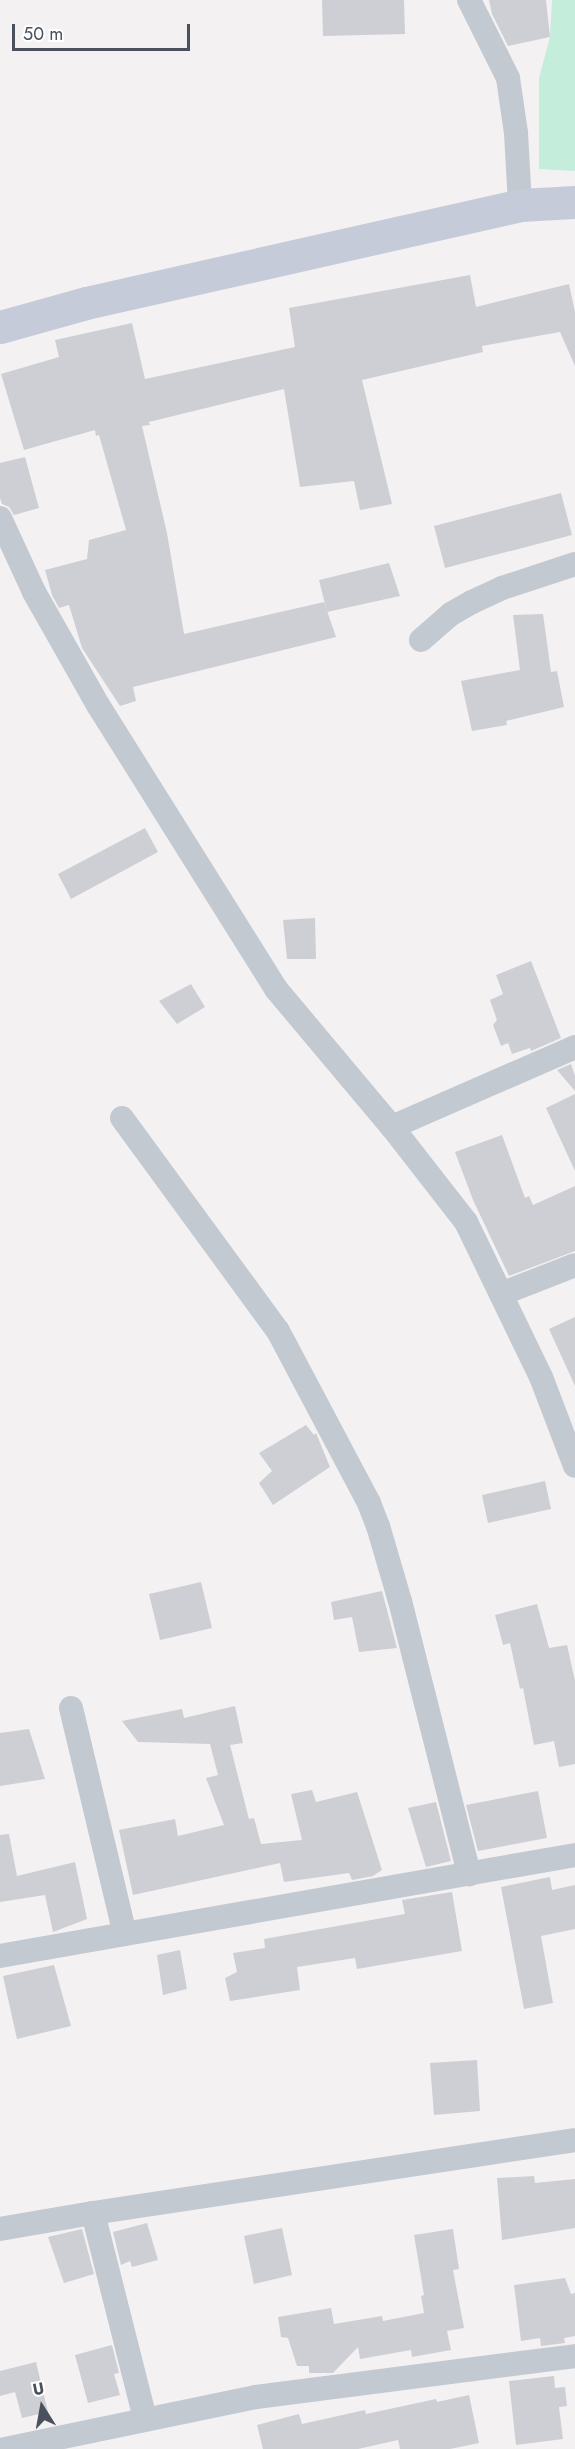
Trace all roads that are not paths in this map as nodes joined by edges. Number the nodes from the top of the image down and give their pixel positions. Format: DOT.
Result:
graph roads {
  1 [pos="469,0"];
  2 [pos="575,202"];
  3 [pos="520,205"];
  4 [pos="0,327"];
  5 [pos="0,518"];
  6 [pos="575,564"];
  7 [pos="421,640"];
  8 [pos="575,1047"];
  9 [pos="122,1118"];
  10 [pos="392,1127"];
  11 [pos="575,1265"];
  12 [pos="501,1294"];
  13 [pos="571,1441"];
  14 [pos="575,1466"];
  15 [pos="71,1708"];
  16 [pos="575,1855"];
  17 [pos="469,1874"];
  18 [pos="126,1934"];
  19 [pos="0,1956"];
  20 [pos="575,2140"];
  21 [pos="93,2212"];
  22 [pos="0,2229"];
  23 [pos="575,2356"];
  24 [pos="145,2419"];
  25 [pos="5,2449"];
  1 -- 3 [label="street"];
  2 -- 3 [label="street"];
  3 -- 4 [label="street"];
  5 -- 10 [label="street"];
  6 -- 7 [label="street"];
  8 -- 10 [label="street"];
  9 -- 17 [label="street"];
  10 -- 12 [label="street"];
  11 -- 12 [label="street"];
  12 -- 13 [label="street"];
  13 -- 14 [label="street"];
  15 -- 18 [label="street"];
  16 -- 17 [label="street"];
  17 -- 18 [label="street"];
  18 -- 19 [label="street"];
  20 -- 21 [label="street"];
  21 -- 22 [label="street"];
  21 -- 24 [label="street"];
  23 -- 24 [label="street"];
  24 -- 25 [label="street"];
}
